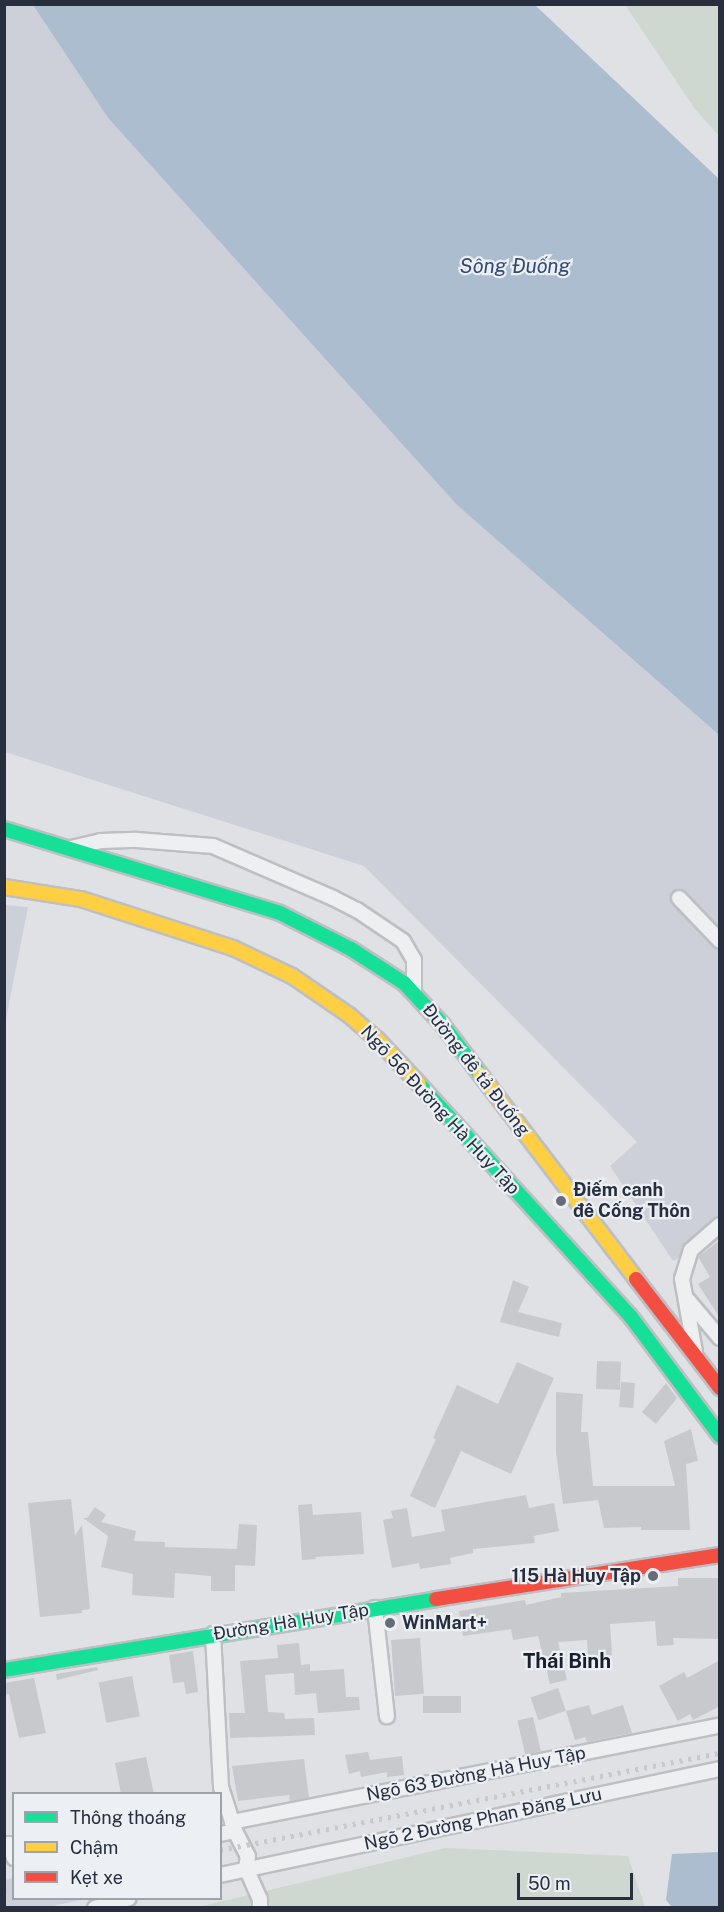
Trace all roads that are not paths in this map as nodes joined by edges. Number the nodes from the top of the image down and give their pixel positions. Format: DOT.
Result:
graph roads {
  1 [pos="4,829"];
  2 [pos="67,849"];
  3 [pos="4,888"];
  4 [pos="679,898"];
  5 [pos="720,941"];
  6 [pos="414,993"];
  7 [pos="720,1225"];
  8 [pos="686,1297"];
  9 [pos="720,1338"];
  10 [pos="696,1356"];
  11 [pos="720,1388"];
  12 [pos="720,1436"];
  13 [pos="720,1555"];
  14 [pos="375,1608"];
  15 [pos="213,1634"];
  16 [pos="4,1670"];
  17 [pos="387,1716"];
  18 [pos="720,1725"];
  19 [pos="720,1769"];
  20 [pos="222,1792"];
  21 [pos="222,1793"];
  22 [pos="234,1826"];
  23 [pos="222,1833"];
  24 [pos="246,1868"];
  25 [pos="222,1874"];
  26 [pos="125,1900"];
  27 [pos="95,1908"];
  28 [pos="260,1908"];
  1 -- 2 [label="main road, Đường đê tả Đuống"];
  2 -- 6 [label="main road, Đường đê tả Đuống"];
  2 -- 6 [label="street"];
  3 -- 12 [label="main road, Ngõ 56 Đường Hà Huy Tập"];
  4 -- 5 [label="street"];
  6 -- 10 [label="main road, Đường đê tả Đuống"];
  7 -- 8 [label="street"];
  8 -- 9 [label="street"];
  8 -- 10 [label="street"];
  10 -- 11 [label="main road, Đường đê tả Đuống"];
  13 -- 14 [label="main road, Đường Hà Huy Tập"];
  14 -- 15 [label="main road, Đường Hà Huy Tập"];
  14 -- 17 [label="street"];
  15 -- 16 [label="main road, Đường Hà Huy Tập"];
  15 -- 20 [label="street"];
  18 -- 22 [label="street, Ngõ 63 Đường Hà Huy Tập"];
  19 -- 24 [label="street, Ngõ 2 Đường Phan Đăng Lưu"];
  21 -- 22 [label="street"];
  22 -- 23 [label="street, Ngõ 63 Đường Hà Huy Tập"];
  22 -- 24 [label="street"];
  24 -- 25 [label="street, Ngõ 2 Đường Phan Đăng Lưu"];
  24 -- 28 [label="street"];
  26 -- 27 [label="street"];
}
